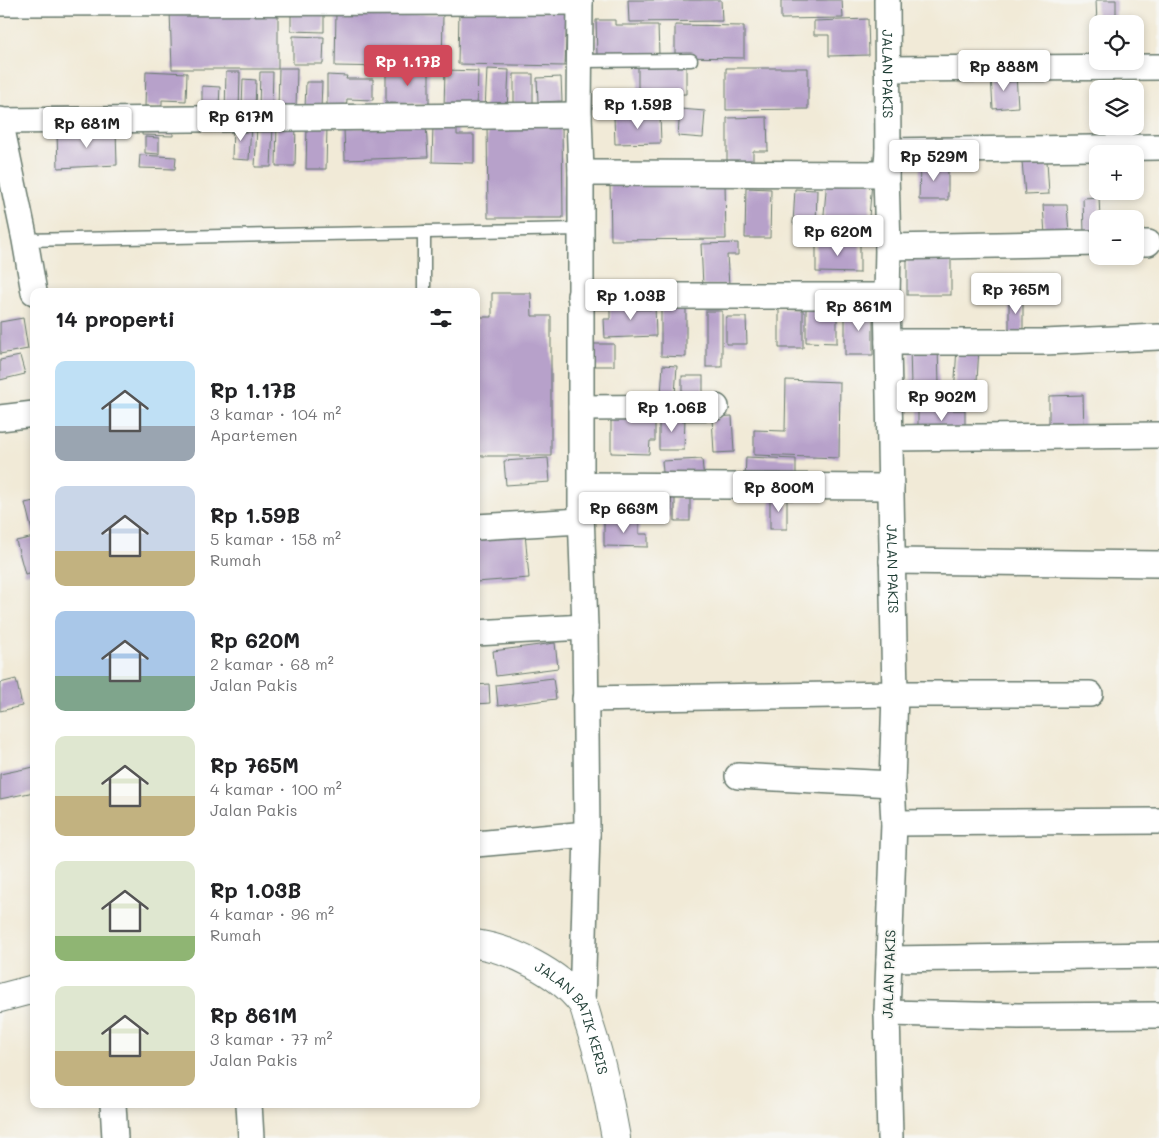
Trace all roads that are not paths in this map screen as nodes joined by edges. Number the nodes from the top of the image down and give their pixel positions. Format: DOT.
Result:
graph roads {
  1 [pos="887,0"];
  2 [pos="580,1"];
  3 [pos="0,3"];
  4 [pos="691,60"];
  5 [pos="579,61"];
  6 [pos="1159,67"];
  7 [pos="887,69"];
  8 [pos="579,115"];
  9 [pos="0,120"];
  10 [pos="1159,147"];
  11 [pos="887,162"];
  12 [pos="581,173"];
  13 [pos="580,229"];
  14 [pos="424,232"];
  15 [pos="25,240"];
  16 [pos="1089,244"];
  17 [pos="888,247"];
  18 [pos="33,288"];
  19 [pos="424,288"];
  20 [pos="580,296"];
  21 [pos="887,296"];
  22 [pos="1159,337"];
  23 [pos="888,342"];
  24 [pos="716,407"];
  25 [pos="581,408"];
  26 [pos="30,414"];
  27 [pos="0,418"];
  28 [pos="1159,435"];
  29 [pos="890,438"];
  30 [pos="581,485"];
  31 [pos="891,487"];
  32 [pos="581,521"];
  33 [pos="480,527"];
  34 [pos="892,561"];
  35 [pos="1159,564"];
  36 [pos="585,627"];
  37 [pos="480,633"];
  38 [pos="895,694"];
  39 [pos="1090,694"];
  40 [pos="585,698"];
  41 [pos="738,776"];
  42 [pos="892,784"];
  43 [pos="1159,820"];
  44 [pos="894,823"];
  45 [pos="587,834"];
  46 [pos="480,844"];
  47 [pos="480,945"];
  48 [pos="1159,955"];
  49 [pos="889,959"];
  50 [pos="30,990"];
  51 [pos="0,998"];
  52 [pos="582,1002"];
  53 [pos="887,1013"];
  54 [pos="1159,1015"];
  55 [pos="113,1108"];
  56 [pos="249,1108"];
  57 [pos="115,1138"];
  58 [pos="252,1138"];
  59 [pos="616,1138"];
  60 [pos="890,1138"];
  1 -- 7 [label="street, JALAN PAKIS"];
  2 -- 3 [label="street"];
  2 -- 5 [label="street"];
  4 -- 5 [label="lane"];
  5 -- 8 [label="street"];
  6 -- 7 [label="street"];
  7 -- 11 [label="street, JALAN PAKIS"];
  8 -- 9 [label="street"];
  8 -- 12 [label="street"];
  9 -- 15 [label="street"];
  10 -- 11 [label="street"];
  11 -- 12 [label="street"];
  11 -- 17 [label="street, JALAN PAKIS"];
  12 -- 13 [label="street"];
  13 -- 14 [label="lane"];
  13 -- 20 [label="street"];
  14 -- 15 [label="lane"];
  14 -- 19 [label="lane"];
  15 -- 18 [label="street"];
  16 -- 17 [label="street"];
  17 -- 21 [label="street, JALAN PAKIS"];
  20 -- 21 [label="street"];
  20 -- 25 [label="street"];
  21 -- 23 [label="street, JALAN PAKIS"];
  22 -- 23 [label="street"];
  23 -- 29 [label="street, JALAN PAKIS"];
  24 -- 25 [label="street"];
  25 -- 30 [label="street"];
  26 -- 27 [label="street"];
  28 -- 29 [label="street"];
  29 -- 31 [label="street, JALAN PAKIS"];
  30 -- 31 [label="street"];
  30 -- 32 [label="street"];
  31 -- 34 [label="street, JALAN PAKIS"];
  32 -- 33 [label="street"];
  32 -- 36 [label="street"];
  34 -- 35 [label="street"];
  34 -- 38 [label="street, JALAN PAKIS"];
  36 -- 37 [label="street"];
  36 -- 40 [label="street"];
  38 -- 39 [label="street"];
  38 -- 40 [label="street"];
  38 -- 42 [label="street, JALAN PAKIS"];
  40 -- 45 [label="street"];
  41 -- 42 [label="street"];
  42 -- 44 [label="street, JALAN PAKIS"];
  43 -- 44 [label="street"];
  44 -- 49 [label="street, JALAN PAKIS"];
  45 -- 46 [label="street"];
  45 -- 52 [label="street"];
  47 -- 52 [label="street, JALAN BATIK KERIS"];
  48 -- 49 [label="street"];
  49 -- 53 [label="street, JALAN PAKIS"];
  50 -- 51 [label="street"];
  52 -- 59 [label="street, JALAN BATIK KERIS"];
  53 -- 54 [label="street"];
  53 -- 60 [label="street, JALAN PAKIS"];
  55 -- 57 [label="street"];
  56 -- 58 [label="street"];
}
